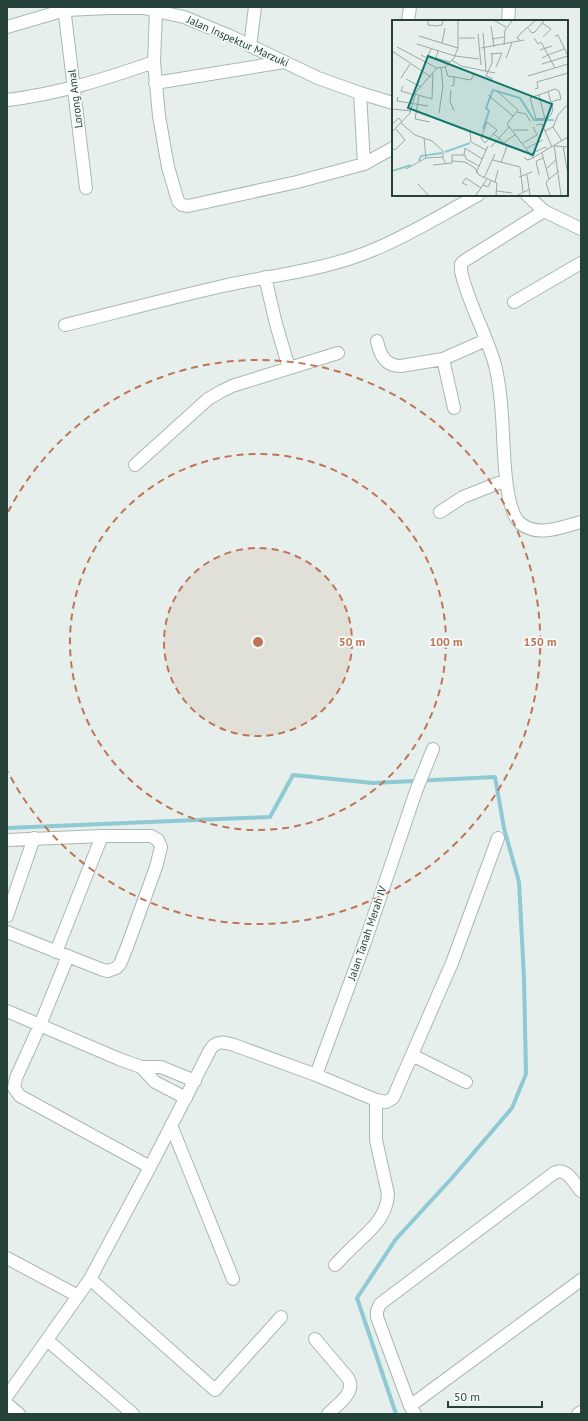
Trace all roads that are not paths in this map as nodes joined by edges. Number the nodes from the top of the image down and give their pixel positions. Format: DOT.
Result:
graph roads {
  1 [pos="255,7"];
  2 [pos="410,7"];
  3 [pos="508,7"];
  4 [pos="144,8"];
  5 [pos="64,9"];
  6 [pos="156,11"];
  7 [pos="408,20"];
  8 [pos="508,20"];
  9 [pos="7,27"];
  10 [pos="250,46"];
  11 [pos="154,62"];
  12 [pos="284,62"];
  13 [pos="155,83"];
  14 [pos="74,88"];
  15 [pos="360,93"];
  16 [pos="7,100"];
  17 [pos="392,103"];
  18 [pos="392,149"];
  19 [pos="364,164"];
  20 [pos="86,188"];
  21 [pos="476,196"];
  22 [pos="528,196"];
  23 [pos="544,211"];
  24 [pos="581,229"];
  25 [pos="581,263"];
  26 [pos="266,277"];
  27 [pos="514,302"];
  28 [pos="65,325"];
  29 [pos="486,340"];
  30 [pos="377,341"];
  31 [pos="338,353"];
  32 [pos="443,359"];
  33 [pos="289,368"];
  34 [pos="454,408"];
  35 [pos="135,465"];
  36 [pos="506,480"];
  37 [pos="440,512"];
  38 [pos="581,522"];
  39 [pos="433,749"];
  40 [pos="102,836"];
  41 [pos="34,838"];
  42 [pos="498,838"];
  43 [pos="7,840"];
  44 [pos="7,916"];
  45 [pos="7,932"];
  46 [pos="56,952"];
  47 [pos="68,956"];
  48 [pos="8,1014"];
  49 [pos="40,1025"];
  50 [pos="412,1055"];
  51 [pos="142,1067"];
  52 [pos="316,1074"];
  53 [pos="11,1076"];
  54 [pos="195,1081"];
  55 [pos="466,1082"];
  56 [pos="186,1098"];
  57 [pos="376,1100"];
  58 [pos="171,1125"];
  59 [pos="150,1167"];
  60 [pos="581,1192"];
  61 [pos="7,1258"];
  62 [pos="334,1266"];
  63 [pos="90,1279"];
  64 [pos="233,1279"];
  65 [pos="581,1280"];
  66 [pos="78,1296"];
  67 [pos="281,1317"];
  68 [pos="315,1339"];
  69 [pos="47,1340"];
  70 [pos="7,1396"];
  71 [pos="7,1404"];
  72 [pos="412,1410"];
  73 [pos="581,1412"];
  74 [pos="19,1414"];
  75 [pos="133,1414"];
  76 [pos="328,1414"];
  77 [pos="578,1414"];
  1 -- 10 [label="street"];
  2 -- 7 [label="street"];
  3 -- 8 [label="street"];
  4 -- 5 [label="street, Jalan Inspektur Marzuki"];
  4 -- 6 [label="street, Jalan Inspektur Marzuki"];
  5 -- 9 [label="street, Jalan Inspektur Marzuki"];
  5 -- 14 [label="street, Lorong Amal"];
  6 -- 10 [label="street, Jalan Inspektur Marzuki"];
  6 -- 11 [label="street"];
  10 -- 12 [label="street, Jalan Inspektur Marzuki"];
  11 -- 13 [label="street"];
  11 -- 14 [label="street"];
  12 -- 13 [label="street"];
  12 -- 15 [label="street, Jalan Inspektur Marzuki"];
  13 -- 19 [label="street"];
  14 -- 16 [label="street"];
  14 -- 20 [label="street, Lorong Amal"];
  15 -- 17 [label="street, Jalan Inspektur Marzuki"];
  15 -- 19 [label="street"];
  18 -- 19 [label="street"];
  21 -- 26 [label="street"];
  22 -- 23 [label="street"];
  23 -- 24 [label="street"];
  23 -- 29 [label="street"];
  25 -- 27 [label="street"];
  26 -- 28 [label="street"];
  26 -- 33 [label="street"];
  29 -- 32 [label="street"];
  29 -- 36 [label="street"];
  30 -- 32 [label="street"];
  31 -- 33 [label="street"];
  32 -- 34 [label="street"];
  33 -- 35 [label="street"];
  36 -- 37 [label="street"];
  36 -- 38 [label="street"];
  39 -- 52 [label="street, Jalan Tanah Merah IV"];
  40 -- 41 [label="street"];
  40 -- 46 [label="street"];
  40 -- 47 [label="street"];
  41 -- 43 [label="street"];
  41 -- 44 [label="street"];
  42 -- 50 [label="street"];
  45 -- 46 [label="street"];
  46 -- 47 [label="street"];
  47 -- 49 [label="street"];
  48 -- 49 [label="street"];
  49 -- 51 [label="street"];
  49 -- 53 [label="street"];
  50 -- 55 [label="street"];
  50 -- 57 [label="street"];
  51 -- 54 [label="street"];
  51 -- 56 [label="street"];
  52 -- 54 [label="street"];
  52 -- 57 [label="street"];
  53 -- 59 [label="street"];
  54 -- 56 [label="street"];
  56 -- 58 [label="street"];
  57 -- 62 [label="street"];
  58 -- 59 [label="street"];
  58 -- 64 [label="street"];
  59 -- 63 [label="street"];
  60 -- 72 [label="street"];
  61 -- 66 [label="street"];
  63 -- 66 [label="street"];
  63 -- 67 [label="street"];
  65 -- 72 [label="street"];
  66 -- 69 [label="street"];
  68 -- 76 [label="street"];
  69 -- 70 [label="street"];
  69 -- 75 [label="street"];
  71 -- 74 [label="street"];
  73 -- 77 [label="street"];
}
